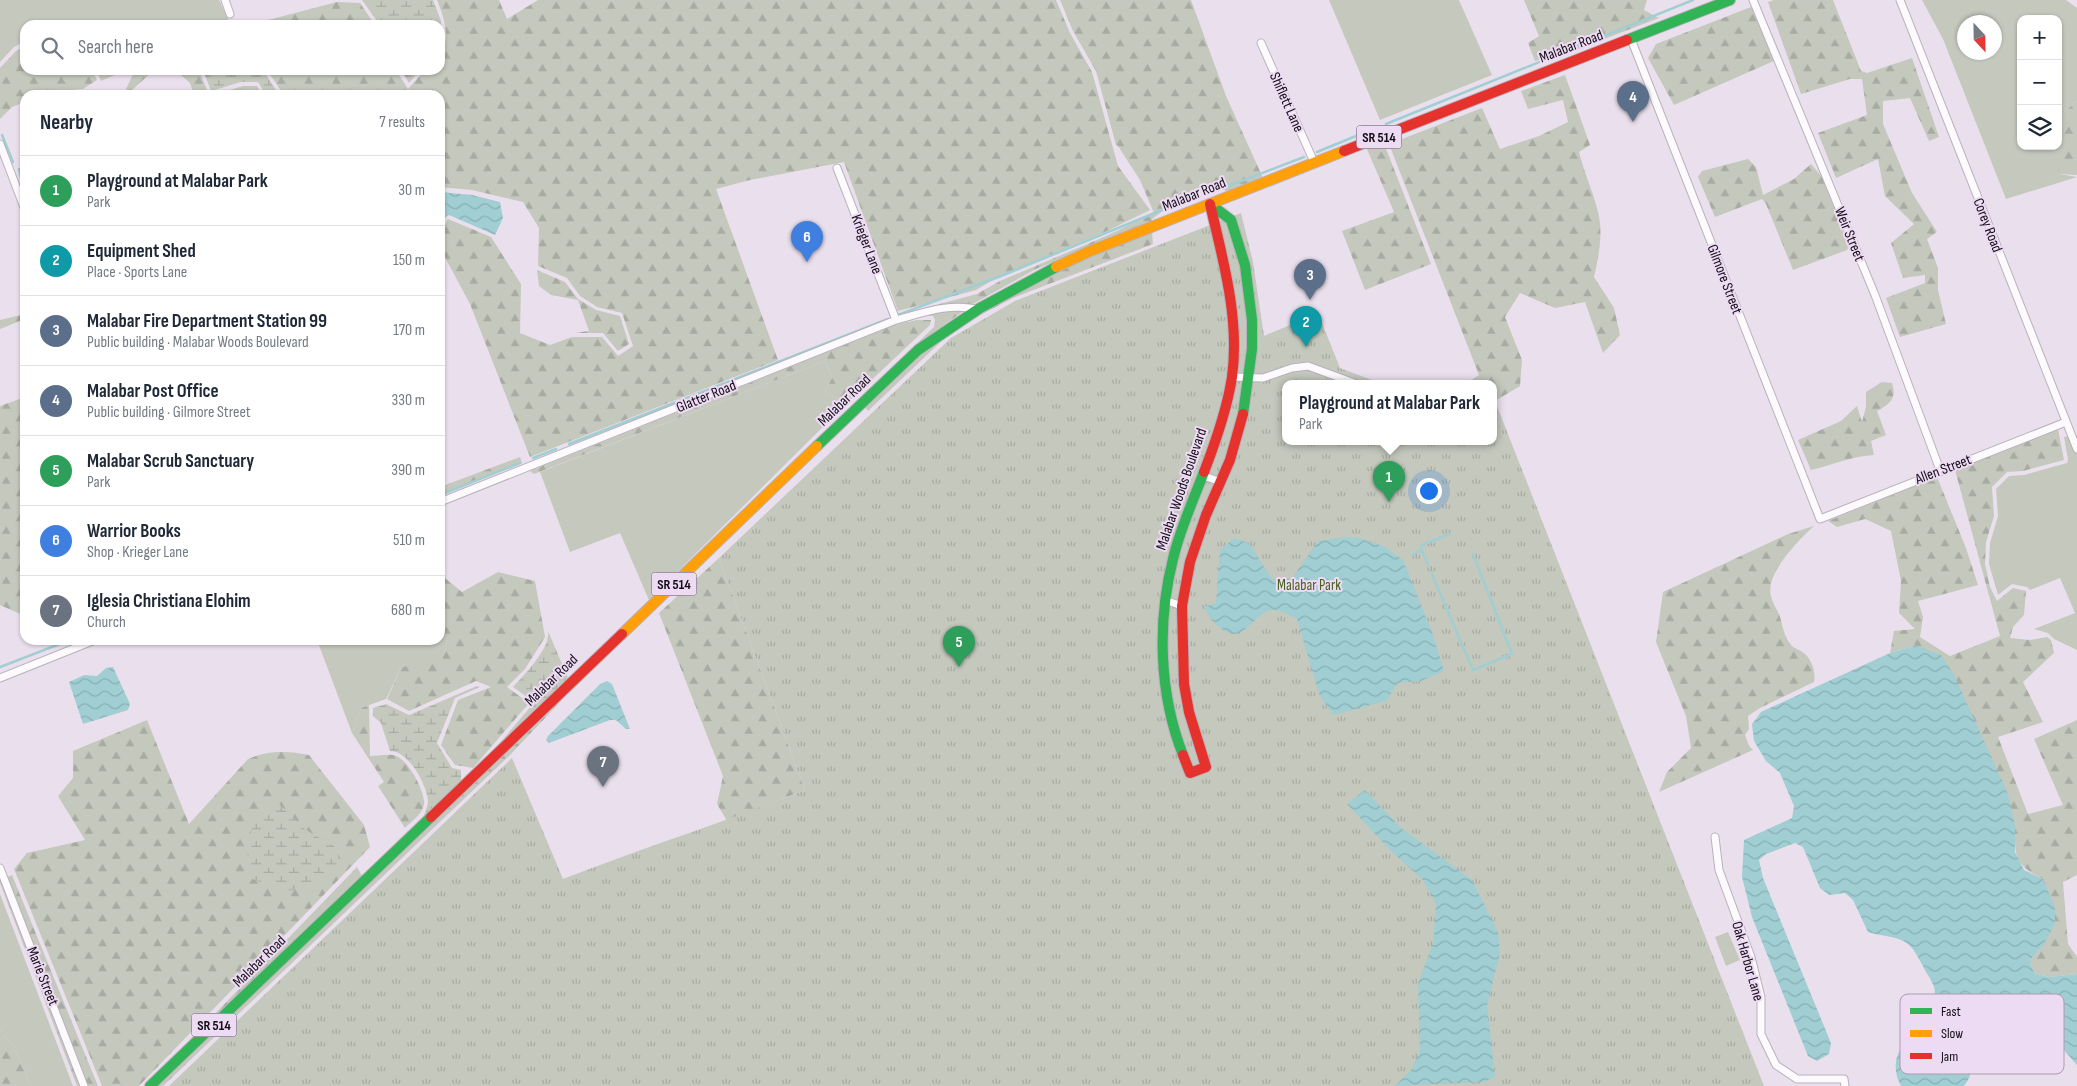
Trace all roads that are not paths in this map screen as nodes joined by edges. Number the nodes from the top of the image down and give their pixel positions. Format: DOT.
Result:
graph roads {
  1 [pos="225,0"];
  2 [pos="1730,0"];
  3 [pos="1753,0"];
  4 [pos="1900,0"];
  5 [pos="230,14"];
  6 [pos="1631,39"];
  7 [pos="1261,43"];
  8 [pos="0,144"];
  9 [pos="1314,162"];
  10 [pos="837,168"];
  11 [pos="20,197"];
  12 [pos="1210,204"];
  13 [pos="976,309"];
  14 [pos="896,320"];
  15 [pos="1232,377"];
  16 [pos="1248,379"];
  17 [pos="1346,380"];
  18 [pos="2066,422"];
  19 [pos="2077,450"];
  20 [pos="1940,470"];
  21 [pos="1204,476"];
  22 [pos="1221,482"];
  23 [pos="445,500"];
  24 [pos="1820,519"];
  25 [pos="1165,600"];
  26 [pos="1182,606"];
  27 [pos="82,645"];
  28 [pos="0,678"];
  29 [pos="1715,837"];
  30 [pos="0,868"];
  31 [pos="84,1086"];
  32 [pos="150,1086"];
  33 [pos="1845,1086"];
  1 -- 5 [label="street"];
  2 -- 6 [label="main road, Malabar Road / SR 514"];
  3 -- 20 [label="street, Weir Street"];
  4 -- 18 [label="street, Corey Road"];
  6 -- 9 [label="main road, Malabar Road / SR 514"];
  6 -- 24 [label="street, Gilmore Street"];
  7 -- 9 [label="street, Shiflett Lane"];
  8 -- 11 [label="street"];
  9 -- 12 [label="main road, Malabar Road / SR 514"];
  10 -- 14 [label="street, Krieger Lane"];
  12 -- 13 [label="main road, Malabar Road / SR 514"];
  12 -- 15 [label="main road, Malabar Woods Boulevard"];
  12 -- 16 [label="main road"];
  13 -- 14 [label="street, Glatter Road"];
  13 -- 32 [label="main road, Malabar Road / SR 514"];
  14 -- 23 [label="street, Glatter Road"];
  15 -- 16 [label="street"];
  15 -- 21 [label="main road, Malabar Woods Boulevard"];
  16 -- 17 [label="street"];
  16 -- 22 [label="main road"];
  18 -- 19 [label="street, Corey Road"];
  18 -- 20 [label="street, Allen Street"];
  20 -- 24 [label="street, Allen Street"];
  21 -- 22 [label="street"];
  21 -- 25 [label="main road, Malabar Woods Boulevard"];
  22 -- 26 [label="main road"];
  25 -- 26 [label="street"];
  25 -- 26 [label="main road, Malabar Woods Boulevard"];
  27 -- 28 [label="street"];
  29 -- 33 [label="street, Oak Harbor Lane"];
  30 -- 31 [label="street, Marie Street"];
}
